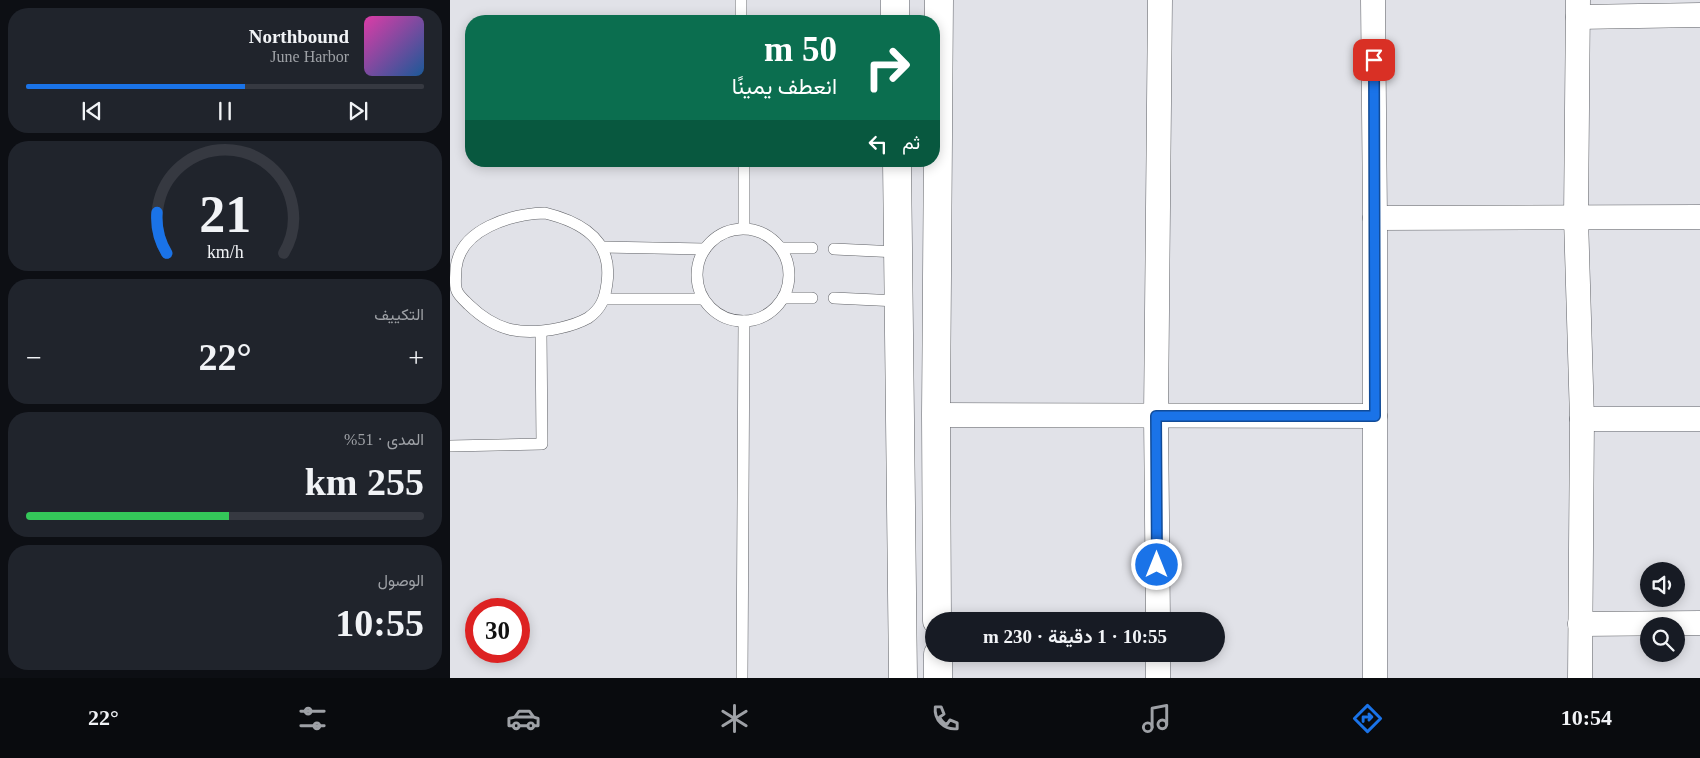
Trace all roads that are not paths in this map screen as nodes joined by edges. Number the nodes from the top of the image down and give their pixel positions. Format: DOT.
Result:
graph roads {
  1 [pos="741,0"];
  2 [pos="895,0"];
  3 [pos="938,0"];
  4 [pos="1160,0"];
  5 [pos="1373,0"];
  6 [pos="1578,8"];
  7 [pos="1700,14"];
  8 [pos="741,15"];
  9 [pos="895,15"];
  10 [pos="938,15"];
  11 [pos="744,167"];
  12 [pos="897,167"];
  13 [pos="937,167"];
  14 [pos="1700,217"];
  15 [pos="1375,218"];
  16 [pos="1576,218"];
  17 [pos="744,228"];
  18 [pos="602,247"];
  19 [pos="781,248"];
  20 [pos="812,248"];
  21 [pos="705,249"];
  22 [pos="834,249"];
  23 [pos="898,252"];
  24 [pos="453,275"];
  25 [pos="783,298"];
  26 [pos="812,298"];
  27 [pos="834,298"];
  28 [pos="604,299"];
  29 [pos="703,299"];
  30 [pos="898,301"];
  31 [pos="744,321"];
  32 [pos="541,332"];
  33 [pos="936,415"];
  34 [pos="1156,416"];
  35 [pos="1375,416"];
  36 [pos="1582,419"];
  37 [pos="1700,419"];
  38 [pos="450,446"];
  39 [pos="937,612"];
  40 [pos="1158,612"];
  41 [pos="1580,624"];
  42 [pos="1700,624"];
  43 [pos="938,662"];
  44 [pos="1158,662"];
  45 [pos="742,678"];
  46 [pos="903,678"];
  47 [pos="938,678"];
  48 [pos="1158,678"];
  49 [pos="1375,678"];
  50 [pos="1580,678"];
  1 -- 8 [label="lane"];
  2 -- 9 [label="street"];
  3 -- 10 [label="street"];
  4 -- 34 [label="street"];
  5 -- 15 [label="street"];
  6 -- 7 [label="street"];
  6 -- 16 [label="street"];
  11 -- 17 [label="lane"];
  12 -- 23 [label="street"];
  13 -- 33 [label="street"];
  14 -- 16 [label="street"];
  15 -- 16 [label="street"];
  15 -- 35 [label="street"];
  16 -- 36 [label="street"];
  17 -- 19 [label="lane"];
  17 -- 21 [label="lane"];
  18 -- 21 [label="lane"];
  18 -- 24 [label="lane"];
  18 -- 28 [label="lane"];
  19 -- 20 [label="lane"];
  19 -- 25 [label="lane"];
  21 -- 29 [label="lane"];
  22 -- 23 [label="lane"];
  23 -- 30 [label="street"];
  24 -- 32 [label="lane"];
  25 -- 26 [label="lane"];
  25 -- 31 [label="lane"];
  27 -- 30 [label="lane"];
  28 -- 29 [label="lane"];
  28 -- 32 [label="lane"];
  29 -- 31 [label="lane"];
  30 -- 46 [label="street"];
  31 -- 45 [label="lane"];
  32 -- 38 [label="lane"];
  33 -- 34 [label="street"];
  33 -- 39 [label="street"];
  34 -- 35 [label="street"];
  34 -- 40 [label="street"];
  35 -- 49 [label="street"];
  36 -- 37 [label="street"];
  36 -- 41 [label="street"];
  41 -- 42 [label="street"];
  41 -- 50 [label="street"];
  43 -- 47 [label="street"];
  44 -- 48 [label="street"];
}
